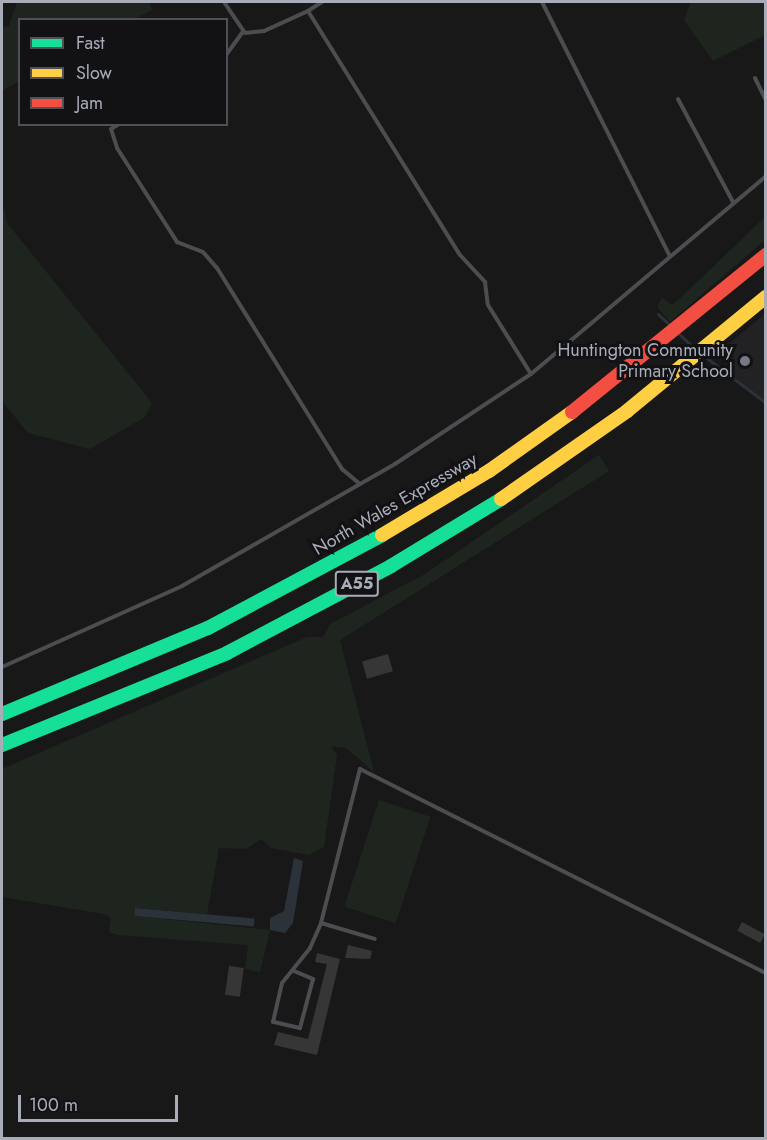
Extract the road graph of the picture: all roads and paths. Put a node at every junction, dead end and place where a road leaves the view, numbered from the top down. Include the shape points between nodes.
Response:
1 (224, 2) edge
2 (322, 2) edge
3 (542, 2) edge
4 (308, 11) junction
5 (244, 31) junction
6 (228, 52) edge
7 (754, 78) dead end
8 (678, 99) dead end
9 (765, 101) edge
10 (116, 126) edge
11 (765, 176) edge
12 (733, 202) junction
13 (669, 255) junction
14 (765, 255) edge
15 (765, 297) edge
16 (531, 374) junction
17 (360, 484) junction
18 (2, 667) edge
19 (2, 714) edge
20 (2, 745) edge
21 (321, 923) junction
22 (375, 939) dead end
23 (294, 971) junction
24 (765, 973) edge

1 - 5 lane
2 - 4 lane
3 - 13 lane
4 - 5 lane via 264,31
4 - 16 lane via 460,255 485,282 488,305
5 - 6 lane
7 - 9 lane
8 - 12 lane
10 - 17 lane via 111,129 117,148 177,242 202,252 216,268 342,469
11 - 12 lane
12 - 13 lane
13 - 16 lane
14 - 19 highway, North Wales Expressway / A55 via 661,345 489,471 371,542 208,628
15 - 20 highway, A55 via 682,368 520,487 391,566 227,653
16 - 17 lane
17 - 18 lane via 182,586
21 - 22 lane
21 - 23 lane
21 - 24 lane via 360,769
23 - 23 lane via 282,983 273,1022 300,1028 313,979

